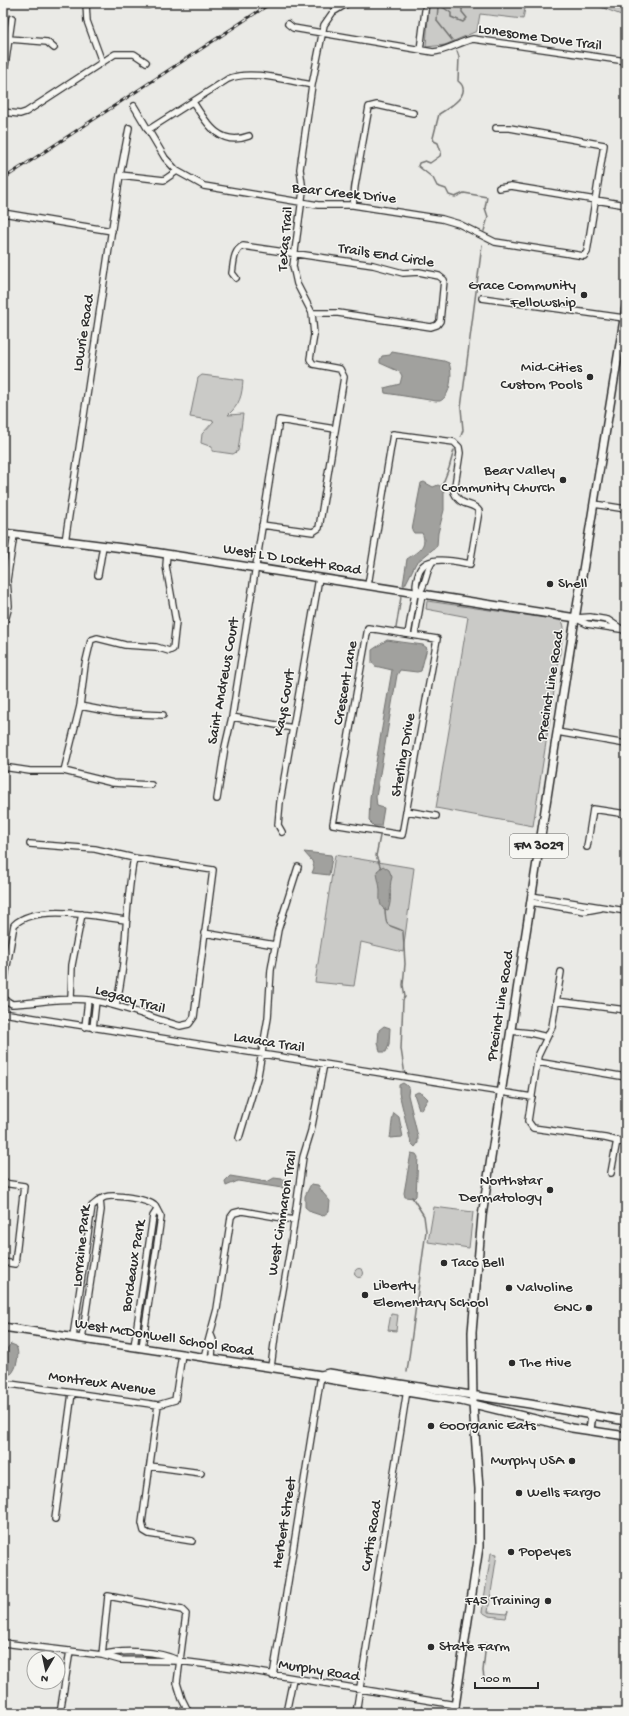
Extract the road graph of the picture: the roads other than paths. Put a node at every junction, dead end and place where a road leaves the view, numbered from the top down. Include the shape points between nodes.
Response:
1 (86, 3) edge
2 (133, 3) edge
3 (154, 3) edge
4 (348, 3) edge
5 (426, 3) edge
6 (12, 18) dead end
7 (288, 24) dead end
8 (323, 34) junction
9 (8, 39) junction
10 (54, 48) dead end
11 (420, 50) junction
12 (102, 62) junction
13 (146, 62) dead end
14 (626, 62) edge
15 (3, 80) edge
16 (312, 85) junction
17 (193, 102) junction
18 (134, 106) dead end
19 (3, 112) edge
20 (413, 113) dead end
21 (129, 128) dead end
22 (496, 128) dead end
23 (148, 130) junction
24 (249, 136) dead end
25 (177, 171) junction
26 (120, 175) junction
27 (499, 188) dead end
28 (595, 200) junction
29 (301, 202) junction
30 (353, 205) junction
31 (626, 205) edge
32 (3, 213) edge
33 (112, 231) junction
34 (294, 254) junction
35 (236, 278) dead end
36 (482, 298) dead end
37 (626, 307) edge
38 (312, 313) junction
39 (624, 318) junction
40 (335, 429) junction
41 (594, 504) junction
42 (626, 510) edge
43 (262, 525) junction
44 (3, 533) edge
45 (14, 535) junction
46 (65, 542) junction
47 (103, 546) junction
48 (167, 554) junction
49 (256, 567) junction
50 (98, 575) dead end
51 (319, 578) junction
52 (368, 585) junction
53 (418, 594) junction
54 (576, 618) junction
55 (3, 628) edge
56 (624, 631) edge
57 (408, 634) junction
58 (415, 635) junction
59 (80, 706) junction
60 (163, 715) dead end
61 (232, 717) junction
62 (293, 728) junction
63 (557, 732) junction
64 (626, 744) edge
65 (3, 767) edge
66 (64, 771) junction
67 (151, 785) dead end
68 (217, 799) dead end
69 (406, 811) junction
70 (626, 814) edge
71 (436, 816) dead end
72 (333, 824) joint
73 (282, 832) dead end
74 (30, 844) dead end
75 (587, 847) dead end
76 (134, 858) junction
77 (298, 867) dead end
78 (531, 899) junction
79 (626, 911) edge
80 (82, 914) junction
81 (127, 920) junction
82 (204, 933) junction
83 (275, 945) junction
84 (561, 972) dead end
85 (71, 999) junction
86 (88, 1000) junction
87 (96, 1001) junction
88 (556, 1001) junction
89 (116, 1005) junction
90 (626, 1010) edge
91 (3, 1013) edge
92 (85, 1027) junction
93 (93, 1028) junction
94 (510, 1031) junction
95 (547, 1037) junction
96 (262, 1054) junction
97 (537, 1062) junction
98 (324, 1064) junction
99 (626, 1077) edge
100 (500, 1092) junction
101 (532, 1097) junction
102 (239, 1138) dead end
103 (617, 1140) junction
104 (626, 1143) edge
105 (611, 1172) dead end
106 (3, 1183) edge
107 (100, 1199) junction
108 (157, 1210) junction
109 (294, 1220) junction
110 (3, 1262) edge
111 (76, 1319) junction
112 (85, 1320) junction
113 (137, 1327) junction
114 (3, 1328) edge
115 (145, 1328) junction
116 (73, 1337) junction
117 (82, 1339) junction
118 (134, 1347) junction
119 (142, 1348) junction
120 (182, 1354) junction
121 (208, 1358) junction
122 (271, 1367) junction
123 (321, 1375) junction
124 (3, 1382) edge
125 (408, 1389) junction
126 (72, 1393) junction
127 (473, 1395) junction
128 (473, 1404) junction
129 (158, 1405) junction
130 (592, 1414) junction
131 (626, 1421) edge
132 (590, 1430) junction
133 (626, 1436) edge
134 (150, 1466) junction
135 (201, 1473) dead end
136 (55, 1519) dead end
137 (192, 1540) dead end
138 (3, 1643) edge
139 (70, 1650) junction
140 (102, 1655) junction
141 (179, 1661) junction
142 (273, 1676) junction
143 (293, 1679) junction
144 (359, 1689) junction
145 (455, 1709) edge
146 (60, 1713) edge
147 (189, 1713) edge
148 (286, 1713) edge
149 (356, 1713) edge

1 - 12 street via 87,21
2 - 3 street
4 - 8 street, Texas Trail via 327,19
5 - 11 street
6 - 9 street
7 - 8 street, Lonesome Dove Trail via 293,28
8 - 11 street, Lonesome Dove Trail
8 - 16 street, Texas Trail
9 - 10 street via 47,42
9 - 15 street
11 - 14 street, Lonesome Dove Trail via 441,52 473,39
12 - 13 street via 115,54 125,53 134,54
12 - 19 street via 26,112
16 - 17 street via 237,75
16 - 29 street, Texas Trail via 300,168 303,191
17 - 23 street
17 - 24 street via 208,125 219,134 236,140
18 - 23 street, Bear Creek Drive
20 - 30 street via 384,106 371,106 368,110
21 - 26 street, Lowrie Road
22 - 28 street via 510,128 604,145
23 - 25 street, Bear Creek Drive via 163,155
25 - 26 street via 164,180
25 - 29 street, Bear Creek Drive via 213,189
26 - 33 street, Lowrie Road
27 - 28 street via 511,186
28 - 30 street, Bear Creek Drive via 587,252 584,256 505,245 484,238 452,221
28 - 31 street
29 - 30 street, Bear Creek Drive via 327,206
29 - 34 street, Texas Trail
32 - 33 street
33 - 46 street, Lowrie Road
34 - 35 street via 243,246 235,253 232,273
34 - 38 street, Texas Trail via 294,276
34 - 38 street, Trails End Circle via 403,272 418,272 439,276 444,280 440,321 431,327 338,312
36 - 39 street
37 - 39 main road, Precinct Line Road / FM 3029
38 - 40 street, Texas Trail via 314,335 310,359 313,364 340,369 344,377
39 - 41 main road, Precinct Line Road / FM 3029
40 - 43 street, Texas Trail via 319,528 313,532
40 - 43 street, Saint Andrews Court via 279,420
41 - 42 street
41 - 54 main road, Precinct Line Road / FM 3029
43 - 49 street, Saint Andrews Court
44 - 45 main road, West L D Lockett Road
45 - 46 main road, West L D Lockett Road
45 - 55 street via 7,580 9,606
46 - 47 main road, West L D Lockett Road
47 - 48 main road, West L D Lockett Road
47 - 50 street
48 - 49 main road, West L D Lockett Road
48 - 59 street via 166,566 176,622 173,649 169,651 156,647 125,645 97,638 91,640
49 - 51 main road, West L D Lockett Road
49 - 61 street, Saint Andrews Court
51 - 52 main road, West L D Lockett Road
51 - 62 street, Kays Court
52 - 53 main road, West L D Lockett Road
52 - 53 street via 393,434 454,442 460,453 454,492 461,502 476,507 479,511 470,564 433,561 426,573 423,589
53 - 54 main road, West L D Lockett Road
53 - 57 street
53 - 58 street
54 - 56 street via 587,624
54 - 63 main road, Precinct Line Road / FM 3029
57 - 58 street, Sterling Drive
57 - 72 street, Crescent Lane via 368,628
58 - 69 street, Sterling Drive via 437,639
59 - 60 street via 123,714
59 - 66 street
61 - 62 street
61 - 68 street, Saint Andrews Court
62 - 73 street, Kays Court via 280,802 278,825
63 - 64 street
63 - 78 main road, Precinct Line Road / FM 3029
65 - 66 street via 30,771
66 - 67 street via 113,783
69 - 71 street
69 - 72 street, Sterling Drive via 402,835
70 - 75 street via 593,809
74 - 76 street via 96,849
76 - 81 street
76 - 82 street, Legacy Trail via 213,870
77 - 83 street
78 - 79 street via 585,911 603,907
78 - 94 main road, Precinct Line Road / FM 3029
80 - 81 street, Legacy Trail
80 - 85 street via 72,965
80 - 85 street, Legacy Trail via 69,912 20,918 14,925 3,989 4,999 12,1004
81 - 89 street via 121,985
82 - 83 street
82 - 89 street, Legacy Trail via 194,1017 189,1024 180,1026 146,1017
83 - 96 street
84 - 88 street
85 - 86 street, Legacy Trail
86 - 87 street, Legacy Trail
86 - 92 street
87 - 89 street, Legacy Trail
87 - 93 street
88 - 90 street
88 - 95 street via 552,1027
91 - 92 street, Lavaca Trail
92 - 93 street, Lavaca Trail
93 - 96 street, Lavaca Trail
94 - 95 street
94 - 100 main road, Precinct Line Road / FM 3029
95 - 97 street
96 - 98 street, Lavaca Trail
96 - 102 street via 254,1091
97 - 99 street
97 - 101 street
98 - 100 street, Lavaca Trail
98 - 109 street, West Cimmaron Trail via 303,1157
100 - 101 street, Lavaca Trail
100 - 127 main road, Precinct Line Road / FM 3029 via 477,1262 472,1332
101 - 103 street via 528,1121 534,1128
103 - 104 street
103 - 105 street
106 - 110 street via 24,1186 14,1264
107 - 108 street via 110,1196 148,1201
107 - 111 street, Lorraine Park via 92,1206
107 - 112 street, Lorraine Park via 101,1210
108 - 113 street, Bordeaux Park via 153,1216
108 - 115 street, Bordeaux Park via 161,1217
109 - 121 street via 242,1211 230,1217 211,1335 213,1340
109 - 122 street, West Cimmaron Trail
111 - 112 street
111 - 116 street, Lorraine Park
112 - 117 street, Lorraine Park
113 - 115 street
113 - 118 street, Bordeaux Park
114 - 116 main road, West McDonwell School Road
115 - 119 street, Bordeaux Park
116 - 117 main road, West McDonwell School Road
117 - 118 main road, West McDonwell School Road
118 - 119 main road, West McDonwell School Road
119 - 120 main road, West McDonwell School Road
120 - 121 main road, West McDonwell School Road
120 - 129 street, Montreux Avenue via 175,1400
121 - 122 main road, West McDonwell School Road
122 - 123 main road, West McDonwell School Road
123 - 125 main road, West McDonwell School Road via 329,1373
123 - 142 street, Herbert Street
124 - 126 street, Montreux Avenue
125 - 127 main road, West McDonwell School Road
125 - 128 main road, West McDonwell School Road
125 - 144 street, Curtis Road
126 - 129 street, Montreux Avenue
126 - 136 street
127 - 128 main road, Precinct Line Road / FM 3029
127 - 130 main road, West McDonwell School Road
128 - 132 main road, West McDonwell School Road
128 - 145 main road, Precinct Line Road / FM 3029 via 479,1489 479,1547
129 - 134 street
130 - 131 main road, West McDonwell School Road
130 - 132 main road
132 - 133 main road, West McDonwell School Road
134 - 135 street
134 - 137 street via 142,1523 144,1531 149,1534
138 - 139 street, Murphy Road
139 - 140 street, Murphy Road
139 - 146 street
140 - 141 street, Murphy Road via 146,1653 171,1657
140 - 141 street via 108,1596 182,1610 186,1614
141 - 142 street, Murphy Road
141 - 147 street via 177,1683
142 - 143 street, Murphy Road
143 - 144 street, Murphy Road
143 - 148 street
144 - 145 street, Murphy Road
144 - 149 street, Curtis Road

